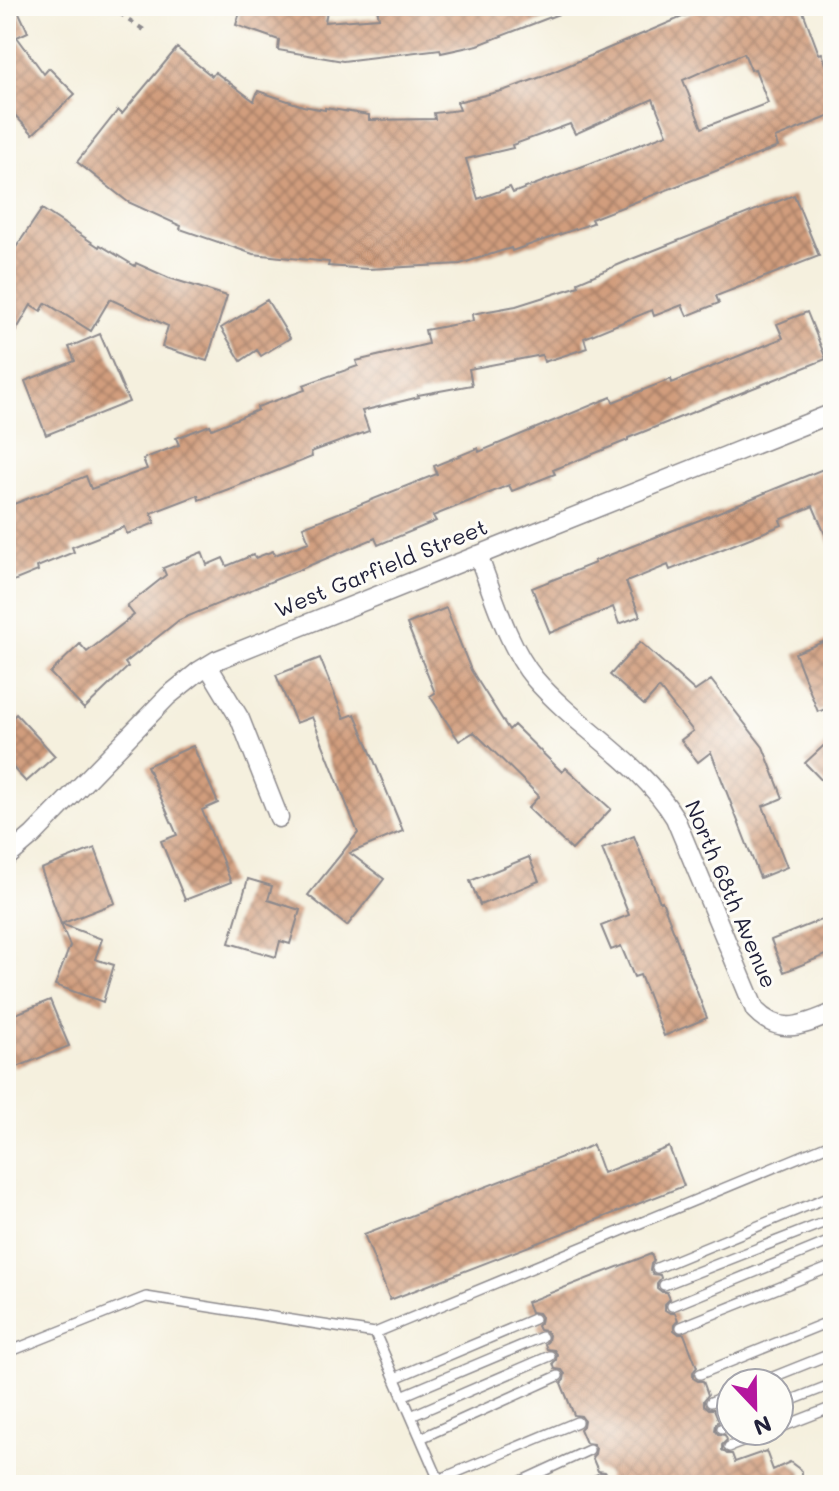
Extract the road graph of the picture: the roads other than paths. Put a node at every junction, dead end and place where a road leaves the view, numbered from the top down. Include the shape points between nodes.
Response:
1 (833, 413) edge
2 (478, 555) junction
3 (208, 666) junction
4 (279, 818) dead end
5 (6, 858) edge
6 (833, 1013) edge
7 (833, 1143) edge
8 (833, 1195) edge
9 (833, 1219) edge
10 (833, 1240) edge
11 (833, 1266) edge
12 (657, 1268) dead end
13 (664, 1285) dead end
14 (672, 1306) dead end
15 (534, 1319) dead end
16 (833, 1320) edge
17 (681, 1327) dead end
18 (375, 1333) junction
19 (542, 1337) dead end
20 (6, 1353) edge
21 (833, 1353) edge
22 (550, 1356) dead end
23 (795, 1368) edge
24 (700, 1374) dead end
25 (558, 1376) dead end
26 (395, 1378) junction
27 (833, 1384) edge
28 (402, 1396) junction
29 (795, 1399) edge
30 (715, 1400) edge
31 (711, 1402) dead end
32 (833, 1407) edge
33 (411, 1416) junction
34 (577, 1422) dead end
35 (795, 1422) edge
36 (421, 1438) junction
37 (589, 1450) dead end
38 (601, 1478) dead end
39 (440, 1482) edge
40 (513, 1485) edge
41 (584, 1485) edge

1 - 2 street, West Garfield Street
2 - 3 street, West Garfield Street
2 - 6 street, North 68th Avenue via 526,668 667,805 750,1000 763,1018 795,1027
3 - 4 street via 240,719
3 - 5 street, West Garfield Street via 168,696
7 - 18 lane
8 - 12 lane
9 - 13 lane
10 - 14 lane
11 - 17 lane
15 - 26 lane
16 - 24 lane
18 - 20 lane via 146,1297
18 - 26 lane
19 - 28 lane
21 - 23 lane
22 - 33 lane
25 - 36 lane
26 - 28 lane
27 - 29 lane
28 - 33 lane
30 - 31 lane
32 - 35 lane
33 - 36 lane
34 - 39 lane
36 - 39 lane
37 - 40 lane
38 - 41 lane

